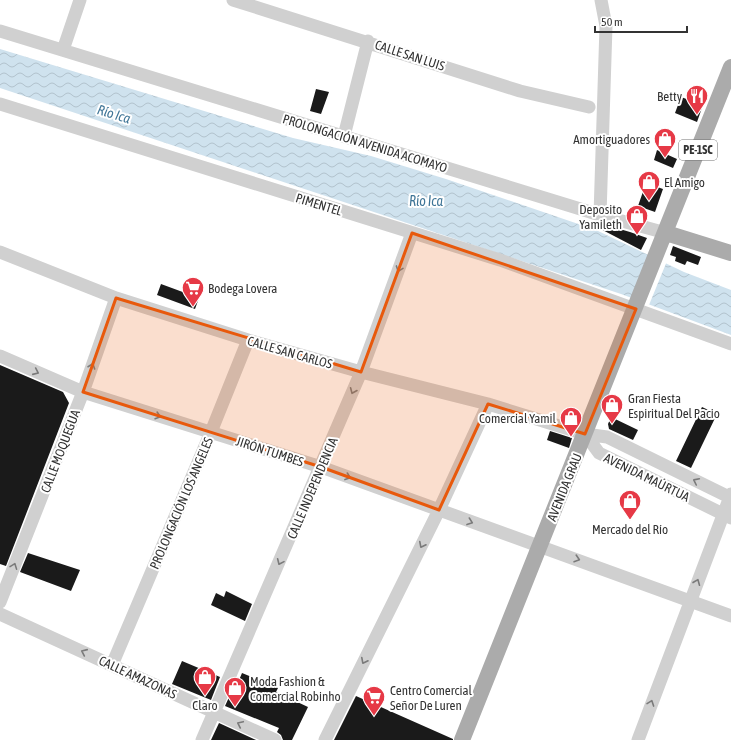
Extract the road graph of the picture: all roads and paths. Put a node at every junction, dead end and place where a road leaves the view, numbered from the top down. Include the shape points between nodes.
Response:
1 (80, 0) edge
2 (233, 0) edge
3 (601, 0) edge
4 (249, 2) edge
5 (0, 31) edge
6 (368, 41) junction
7 (63, 50) junction
8 (731, 67) edge
9 (0, 104) edge
10 (588, 108) dead end
11 (344, 136) junction
12 (600, 215) junction
13 (412, 233) junction
14 (666, 233) junction
15 (0, 252) edge
16 (731, 253) edge
17 (116, 298) junction
18 (637, 306) junction
19 (248, 340) junction
20 (731, 344) edge
21 (0, 356) edge
22 (361, 372) junction
23 (83, 392) junction
24 (488, 404) junction
25 (211, 432) junction
26 (585, 434) junction
27 (321, 468) junction
28 (730, 496) edge
29 (439, 510) junction
30 (727, 517) edge
31 (540, 547) junction
32 (690, 600) junction
33 (0, 602) edge
34 (0, 614) edge
35 (731, 616) edge
36 (112, 665) junction
37 (214, 712) junction
38 (202, 740) edge
39 (275, 740) edge
40 (324, 740) edge
41 (462, 740) edge
42 (638, 740) edge

1 - 7 street
2 - 4 street, CALLE SAN LUIS
3 - 12 street via 606,26
4 - 6 street, CALLE SAN LUIS
5 - 7 street, PROLONGACIÓN AVENIDA ACOMAYO
6 - 10 street, CALLE SAN LUIS via 520,91
6 - 11 street
7 - 11 street, PROLONGACIÓN AVENIDA ACOMAYO
8 - 14 main road, PE-1SC
9 - 13 street, PIMENTEL
11 - 12 street, PROLONGACIÓN AVENIDA ACOMAYO
12 - 14 street, PROLONGACIÓN AVENIDA ACOMAYO
13 - 18 street, PIMENTEL
13 -> 22 street, CALLE INDEPENDENCIA
14 - 16 main road, PROLONGACIÓN AVENIDA ACOMAYO
14 - 18 main road, AVENIDA GRAU
15 - 17 street, CALLE SAN CARLOS
17 - 19 street, CALLE SAN CARLOS
23 -> 17 street, CALLE MOQUEGUA
18 - 20 street, PIMENTEL
18 - 26 main road, AVENIDA GRAU
19 - 22 street, CALLE SAN CARLOS
19 - 25 street, PROLONGACIÓN LOS ANGELES
21 -> 23 street, JIRÓN TUMBES
22 - 24 street, CALLE SAN CARLOS
22 -> 27 street, CALLE INDEPENDENCIA
23 -> 25 street, JIRÓN TUMBES
33 -> 23 street, CALLE MOQUEGUA
24 - 26 street, CALLE SAN CARLOS
24 - 29 street
25 - 27 street, JIRÓN TUMBES
25 - 36 street, PROLONGACIÓN LOS ANGELES
28 -> 26 street, AVENIDA MAÚRTUA via 607,437
26 - 30 street, AVENIDA MAÚRTUA via 599,453
26 - 31 main road, AVENIDA GRAU
27 -> 29 street, JIRÓN TUMBES
27 -> 37 street, CALLE INDEPENDENCIA
28 - 30 street
29 -> 31 street, JIRÓN TUMBES
29 -> 40 street
32 -> 30 street
31 -> 32 street, JIRÓN TUMBES
31 - 41 main road, AVENIDA GRAU
32 - 35 street, JIRÓN TUMBES
42 -> 32 street
36 -> 34 street, CALLE AMAZONAS
36 - 37 street, CALLE AMAZONAS
37 - 38 street, CALLE INDEPENDENCIA
39 -> 37 street, CALLE AMAZONAS

